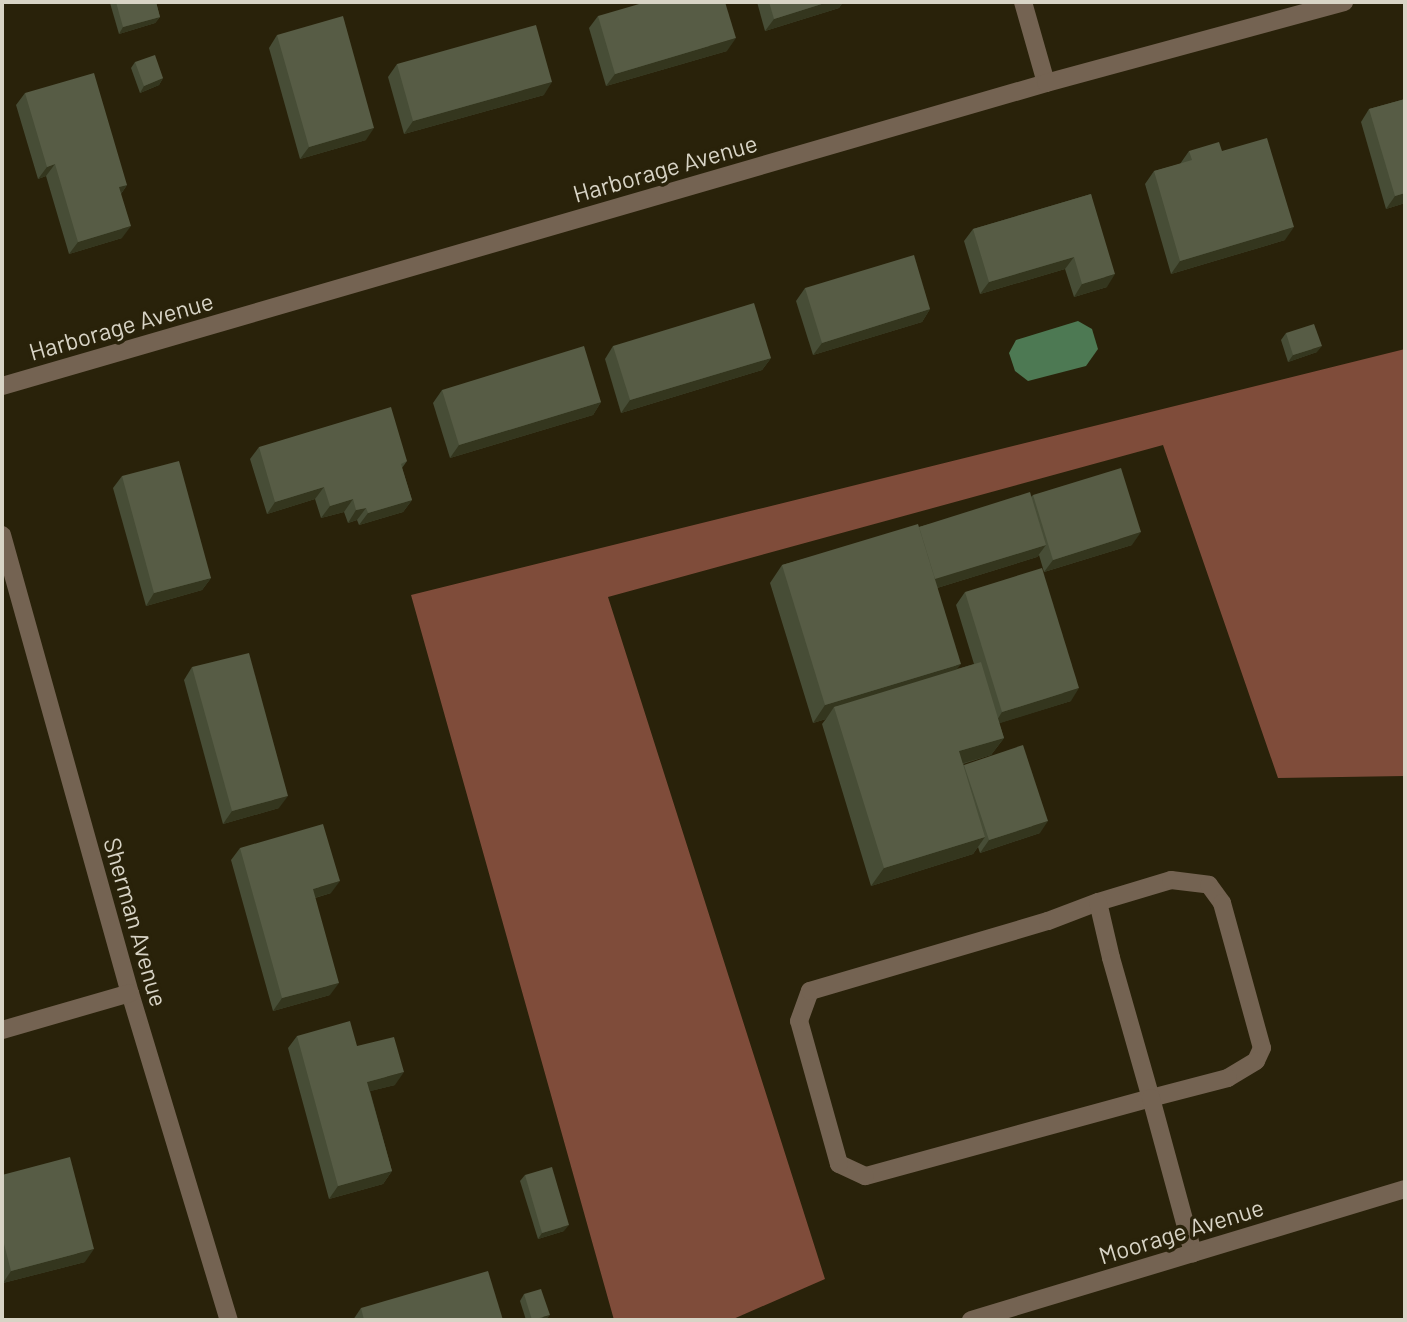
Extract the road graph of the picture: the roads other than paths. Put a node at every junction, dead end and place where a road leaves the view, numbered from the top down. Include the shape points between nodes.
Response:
1 (1023, 2) edge
2 (1344, 2) edge
3 (1046, 83) junction
4 (2, 386) edge
5 (2, 535) edge
6 (1098, 902) junction
7 (130, 993) junction
8 (2, 1030) edge
9 (1151, 1098) junction
10 (1405, 1189) edge
11 (1193, 1253) junction
12 (229, 1320) edge
13 (971, 1320) edge

1 - 3 street
2 - 3 street, Harborage Avenue
3 - 4 street, Harborage Avenue
5 - 7 street, Sherman Avenue
6 - 9 street
6 - 9 street via 1171,880 1209,885 1222,903 1262,1048 1256,1061 1228,1078
6 - 9 street via 810,991 799,1021 839,1164 865,1176
7 - 8 street
7 - 12 street, Sherman Avenue
9 - 11 street
10 - 11 street, Moorage Avenue
11 - 13 street, Moorage Avenue

